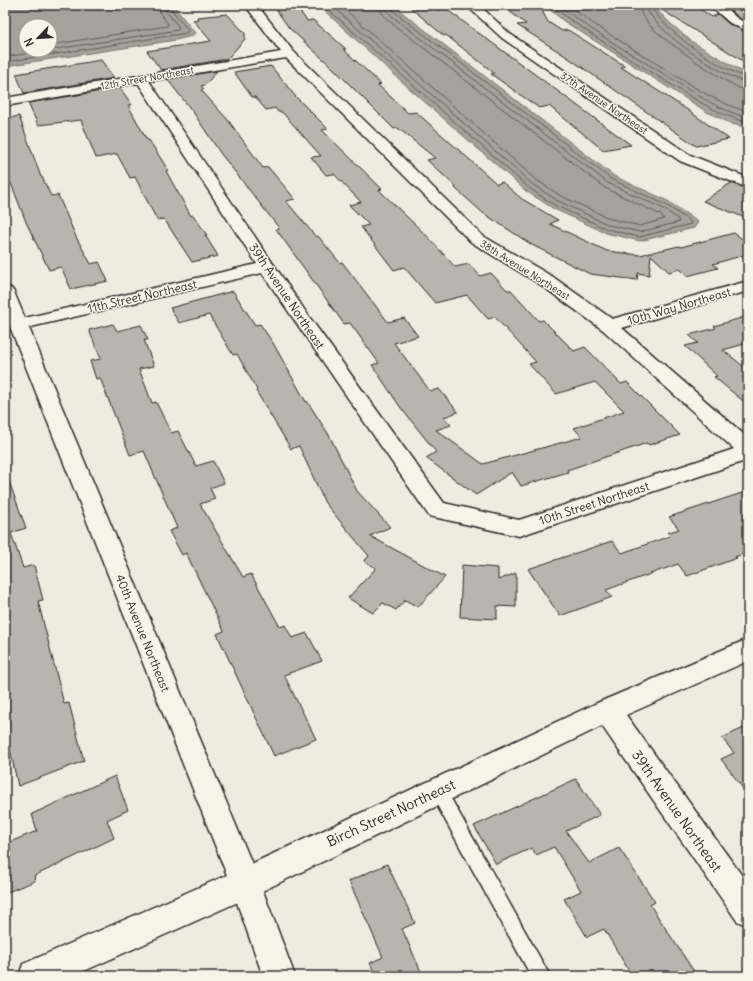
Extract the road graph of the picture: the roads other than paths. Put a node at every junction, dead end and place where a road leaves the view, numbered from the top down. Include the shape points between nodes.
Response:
1 (251, 5) edge
2 (472, 5) edge
3 (715, 5) edge
4 (748, 29) edge
5 (289, 54) junction
6 (141, 79) junction
7 (5, 102) edge
8 (748, 183) edge
9 (267, 267) junction
10 (748, 286) edge
11 (5, 292) edge
12 (18, 325) junction
13 (609, 326) junction
14 (748, 451) edge
15 (437, 510) joint
16 (748, 650) edge
17 (607, 711) junction
18 (438, 791) junction
19 (245, 883) junction
20 (748, 910) edge
21 (35, 976) edge
22 (279, 976) edge
23 (541, 976) edge

1 - 5 street, 38th Avenue Northeast
2 - 8 street, 37th Avenue Northeast via 506,36 685,158
3 - 4 street
5 - 6 street, 12th Street Northeast
5 - 13 street, 38th Avenue Northeast via 478,239 547,281
6 - 7 street, 12th Street Northeast
6 - 9 street, 39th Avenue Northeast
9 - 12 street, 11th Street Northeast
9 - 15 street, 39th Avenue Northeast via 302,321
10 - 13 street, 10th Way Northeast
11 - 12 street, 40th Avenue Northeast
12 - 19 street, 40th Avenue Northeast
13 - 14 street, 38th Avenue Northeast
14 - 15 street, 10th Street Northeast via 519,528
16 - 17 street, Birch Street Northeast
17 - 18 street, Birch Street Northeast
17 - 20 street, 39th Avenue Northeast
18 - 19 street, Birch Street Northeast
18 - 23 lane
19 - 21 street, Birch Street Northeast
19 - 22 street, 40th Avenue Northeast

